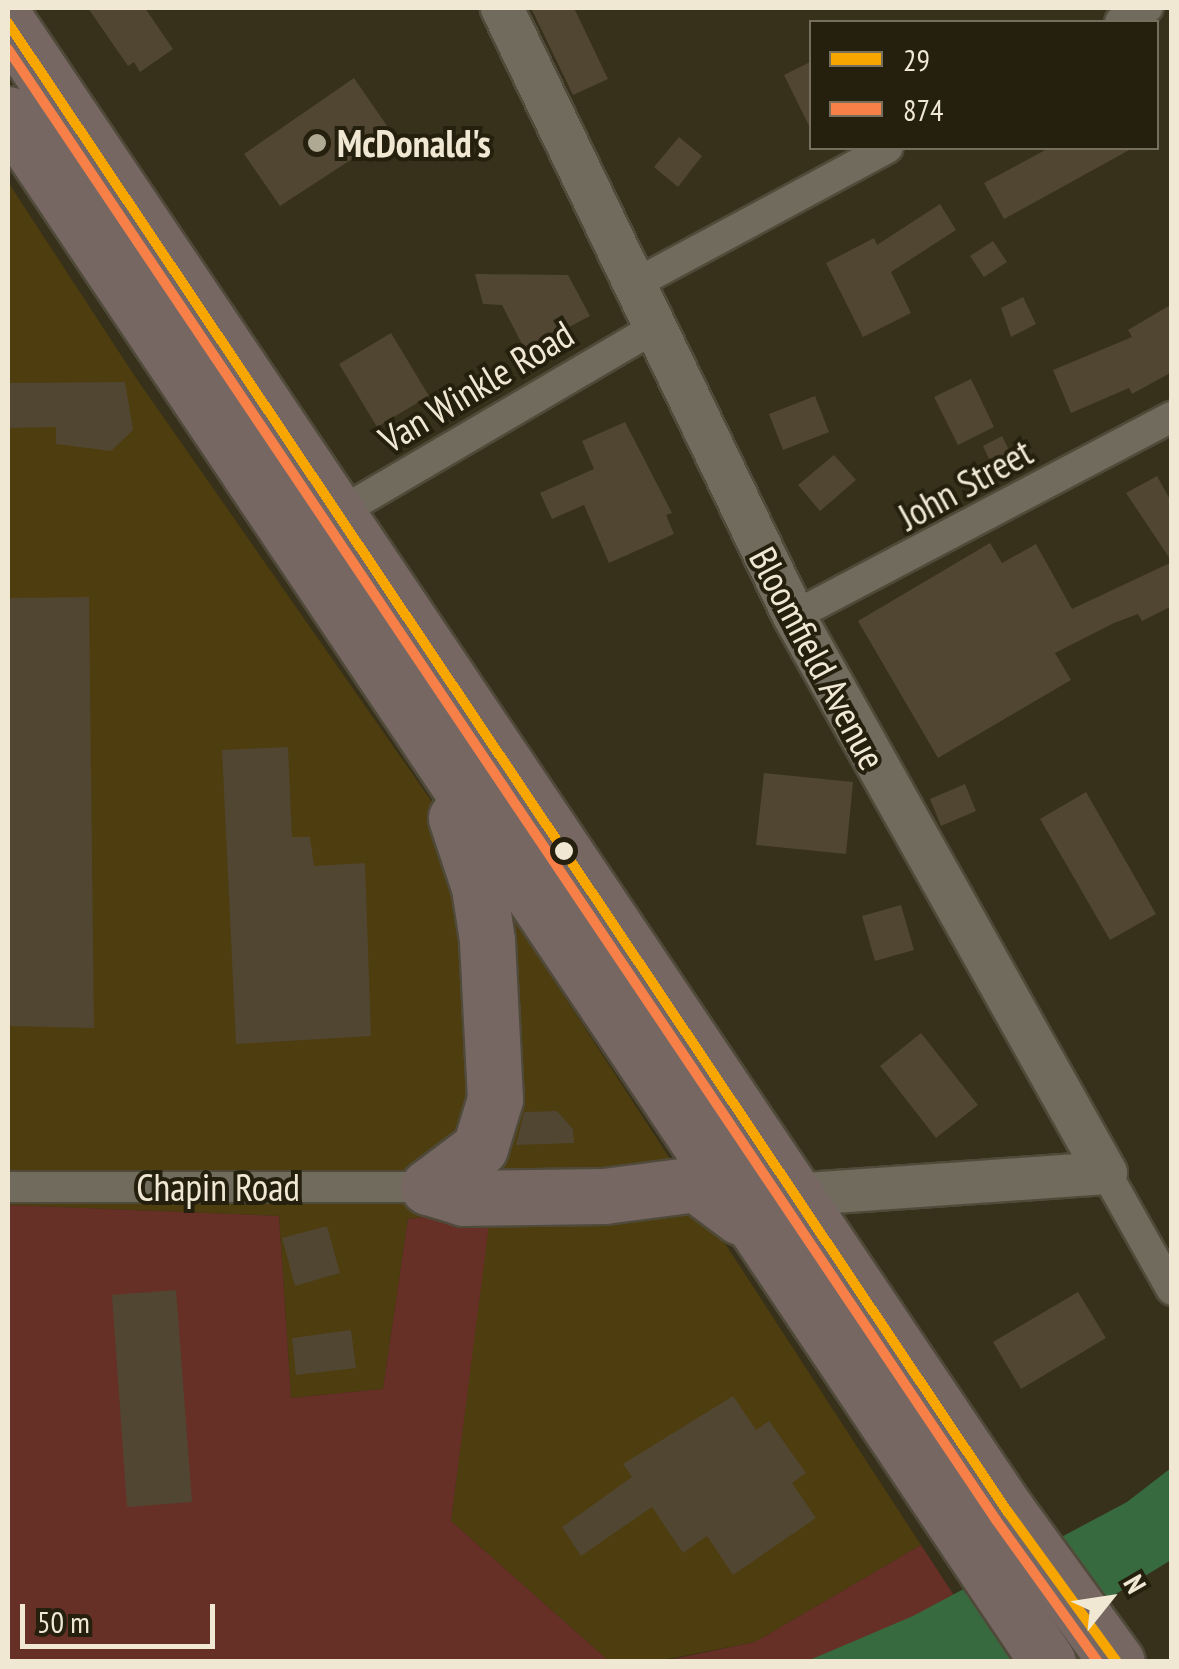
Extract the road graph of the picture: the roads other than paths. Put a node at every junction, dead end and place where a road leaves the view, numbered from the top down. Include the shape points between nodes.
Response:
1 (502, 8) edge
2 (1148, 8) edge
3 (1124, 20) edge
4 (8, 23) edge
5 (8, 114) edge
6 (883, 150) edge
7 (633, 284) junction
8 (654, 328) junction
9 (1167, 429) edge
10 (339, 513) junction
11 (794, 616) junction
12 (394, 689) junction
13 (1106, 1173) junction
14 (428, 1186) junction
15 (8, 1187) edge
16 (795, 1196) junction
17 (760, 1237) junction
18 (1160, 1242) edge
19 (1172, 1290) edge
20 (986, 1524) junction
21 (1103, 1642) edge
22 (1045, 1657) edge

1 - 7 street, Bloomfield Avenue
2 - 3 street
4 - 10 highway
5 - 12 highway
6 - 7 street
7 - 8 street, Bloomfield Avenue
8 - 10 street, Van Winkle Road
8 - 11 street, Bloomfield Avenue
9 - 11 street, John Street
10 - 16 highway
11 - 13 street, Bloomfield Avenue
12 - 14 highway via 466,838 488,940 491,1129 463,1167
12 - 17 highway
13 - 16 street
13 - 18 street, Bloomfield Avenue
14 - 15 street, Chapin Road
14 - 17 highway via 463,1198 604,1196 696,1184
16 - 20 highway
17 - 20 highway
18 - 19 street, Bloomfield Avenue
20 - 21 highway
20 - 22 highway

